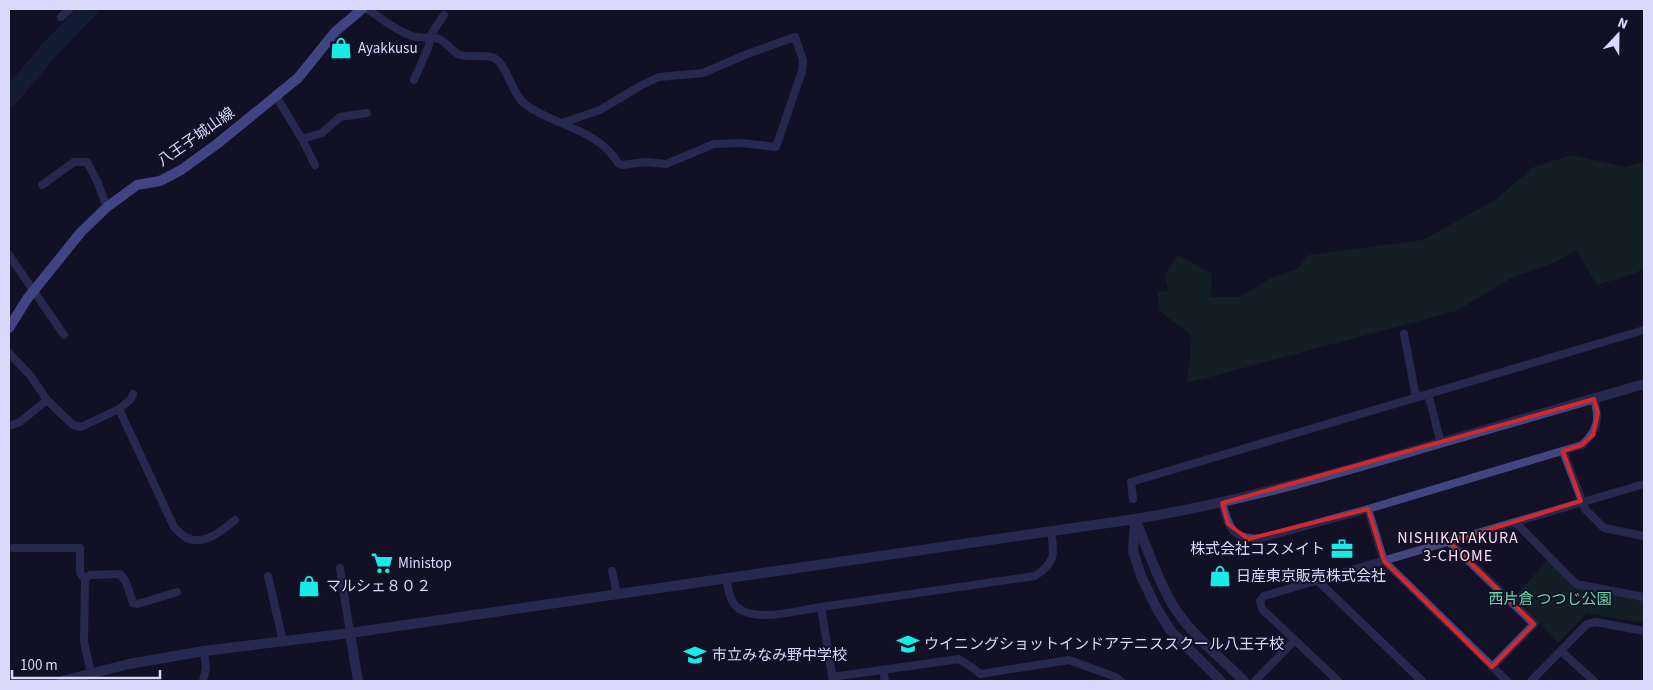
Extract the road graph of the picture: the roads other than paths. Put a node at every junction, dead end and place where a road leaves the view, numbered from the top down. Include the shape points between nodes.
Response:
1 (70, 9) edge
2 (362, 9) edge
3 (367, 9) edge
4 (444, 15) dead end
5 (61, 17) dead end
6 (431, 38) junction
7 (414, 80) dead end
8 (276, 96) junction
9 (367, 114) dead end
10 (562, 123) junction
11 (302, 139) junction
12 (315, 165) dead end
13 (42, 185) dead end
14 (107, 207) junction
15 (9, 255) edge
16 (34, 291) junction
17 (9, 328) edge
18 (1644, 330) edge
19 (1404, 334) dead end
20 (64, 335) dead end
21 (9, 353) edge
22 (1644, 384) edge
23 (133, 394) dead end
24 (1428, 394) junction
25 (1416, 397) junction
26 (1594, 399) junction
27 (47, 400) junction
28 (119, 409) junction
29 (9, 426) edge
30 (1442, 443) junction
31 (1563, 451) junction
32 (1644, 484) edge
33 (1133, 499) dead end
34 (1581, 501) junction
35 (1222, 503) junction
36 (1368, 509) junction
37 (235, 520) dead end
38 (1135, 520) junction
39 (1516, 523) junction
40 (1051, 532) junction
41 (1644, 536) edge
42 (1448, 542) junction
43 (13, 548) dead end
44 (1384, 561) junction
45 (340, 568) dead end
46 (612, 571) dead end
47 (268, 576) dead end
48 (726, 578) junction
49 (85, 579) junction
50 (1317, 580) junction
51 (176, 592) dead end
52 (617, 594) junction
53 (1644, 597) edge
54 (821, 607) junction
55 (1644, 631) edge
56 (350, 633) junction
57 (1295, 640) junction
58 (283, 642) junction
59 (204, 650) junction
60 (1561, 651) junction
61 (1492, 667) junction
62 (883, 670) junction
63 (91, 673) junction
64 (980, 678) edge
65 (832, 679) edge
66 (62, 681) edge
67 (203, 681) edge
68 (358, 681) edge
69 (885, 681) edge
70 (1121, 681) edge
71 (1221, 681) edge
72 (1244, 681) edge
73 (1255, 681) edge
74 (1338, 681) edge
75 (1422, 681) edge
76 (1507, 681) edge
77 (1531, 681) edge
78 (1594, 681) edge

1 - 5 street
2 - 8 main road, 八王子城山線 via 336,31 298,78
3 - 6 street via 413,37
4 - 6 street
6 - 7 street
6 - 10 street via 440,39 456,54 496,59 524,103
8 - 11 street
8 - 14 main road, 八王子城山線 via 181,170 160,180 137,185
9 - 11 street via 340,117 322,133
10 - 10 street via 578,129 603,146 622,164 666,164 714,144 776,147 803,60 795,37 703,73 659,77 600,110
11 - 12 street
13 - 14 street via 74,162 86,162
14 - 16 main road, 八王子城山線 via 81,232
15 - 16 street
16 - 17 main road, 八王子城山線
16 - 20 street
18 - 24 street
19 - 25 street
21 - 27 street
22 - 26 street
23 - 28 street via 131,400
24 - 25 street
24 - 30 street
25 - 33 street via 1131,482
26 - 30 street
26 - 31 street via 1598,412 1593,435 1582,445
27 - 28 street via 73,425 81,427
27 - 29 street via 20,422
28 - 37 street via 174,527 184,537 206,538
30 - 35 street
31 - 34 street
31 - 36 street
32 - 34 street
34 - 39 street
34 - 41 street via 1604,528
35 - 36 street via 1228,524 1235,533 1248,539
35 - 38 street
36 - 44 street
38 - 40 street
38 - 71 street via 1133,551 1157,609 1171,631
38 - 72 street via 1171,602 1197,636
39 - 42 street
39 - 53 street via 1576,584
40 - 48 street
40 - 54 street via 1052,559 1046,569 1034,576
42 - 44 street
42 - 61 street via 1534,624
43 - 49 street via 80,548 80,573
44 - 50 street
44 - 61 street
45 - 56 street
46 - 52 street
47 - 58 street
48 - 52 street
48 - 54 street via 734,604 750,614 764,616
49 - 51 street via 90,575 120,574 133,603 138,604
49 - 63 street via 84,642
50 - 57 street via 1264,596 1260,602 1262,609
50 - 75 street
52 - 56 street
54 - 65 street
55 - 60 street via 1596,622 1587,624
56 - 58 street
56 - 68 street
57 - 73 street
57 - 74 street
58 - 59 street
59 - 63 street
59 - 67 street via 206,668
60 - 77 street
60 - 78 street
61 - 76 street
62 - 64 street via 959,660 966,662
62 - 65 street
62 - 69 street
63 - 66 street
64 - 70 street via 1069,660

